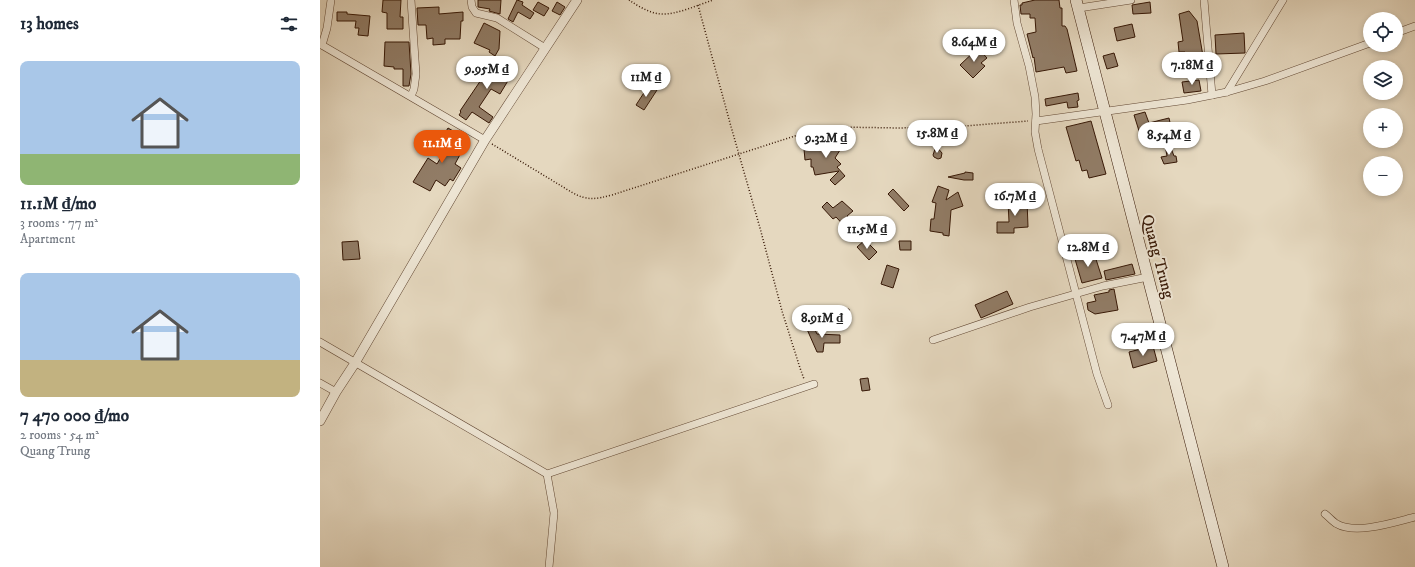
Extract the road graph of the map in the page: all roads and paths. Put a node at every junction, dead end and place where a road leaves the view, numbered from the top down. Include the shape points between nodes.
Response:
1 (331, 0) edge
2 (411, 0) edge
3 (472, 0) edge
4 (576, 0) edge
5 (629, 0) edge
6 (713, 0) edge
7 (1014, 0) edge
8 (1131, 0) edge
9 (1204, 0) edge
10 (1283, 0) edge
11 (1078, 4) edge
12 (698, 5) junction
13 (1415, 26) edge
14 (1403, 30) edge
15 (321, 44) edge
16 (1363, 46) edge
17 (545, 48) junction
18 (1227, 92) junction
19 (1212, 95) junction
20 (411, 96) junction
21 (1105, 112) junction
22 (1036, 121) junction
23 (485, 140) junction
24 (739, 155) junction
25 (1148, 277) junction
26 (1076, 294) junction
27 (933, 340) dead end
28 (320, 342) edge
29 (355, 363) junction
30 (320, 383) edge
31 (811, 385) joint
32 (336, 392) junction
33 (1108, 405) dead end
34 (320, 421) edge
35 (547, 474) junction
36 (1325, 514) dead end
37 (1415, 517) edge
38 (549, 567) edge
39 (1223, 567) edge

1 - 15 street via 327,28
2 - 20 street via 416,68
3 - 17 street via 472,8 476,13 497,18
4 - 17 street
5 - 12 path via 660,14 670,14
6 - 12 path
7 - 22 street via 1018,28 1033,86
8 - 11 street
9 - 19 street
10 - 18 street
11 - 21 main road, Quang Trung
12 - 24 path
13 - 14 street
15 - 20 street
16 - 18 street
17 - 23 street
18 - 19 street
19 - 21 street
20 - 23 street
21 - 22 street
21 - 25 main road, Quang Trung
22 - 24 path via 964,126 825,128
22 - 26 street via 1038,149
23 - 24 path via 573,193 588,199 612,195
23 - 29 street
24 - 31 path via 782,311 800,368
25 - 26 street
25 - 39 main road, Quang Trung
26 - 27 street via 1015,311
26 - 33 street
28 - 29 street
29 - 32 street
29 - 35 street
30 - 32 street
31 - 35 street
32 - 34 street
35 - 38 street via 554,513
36 - 37 street via 1342,526 1366,528

